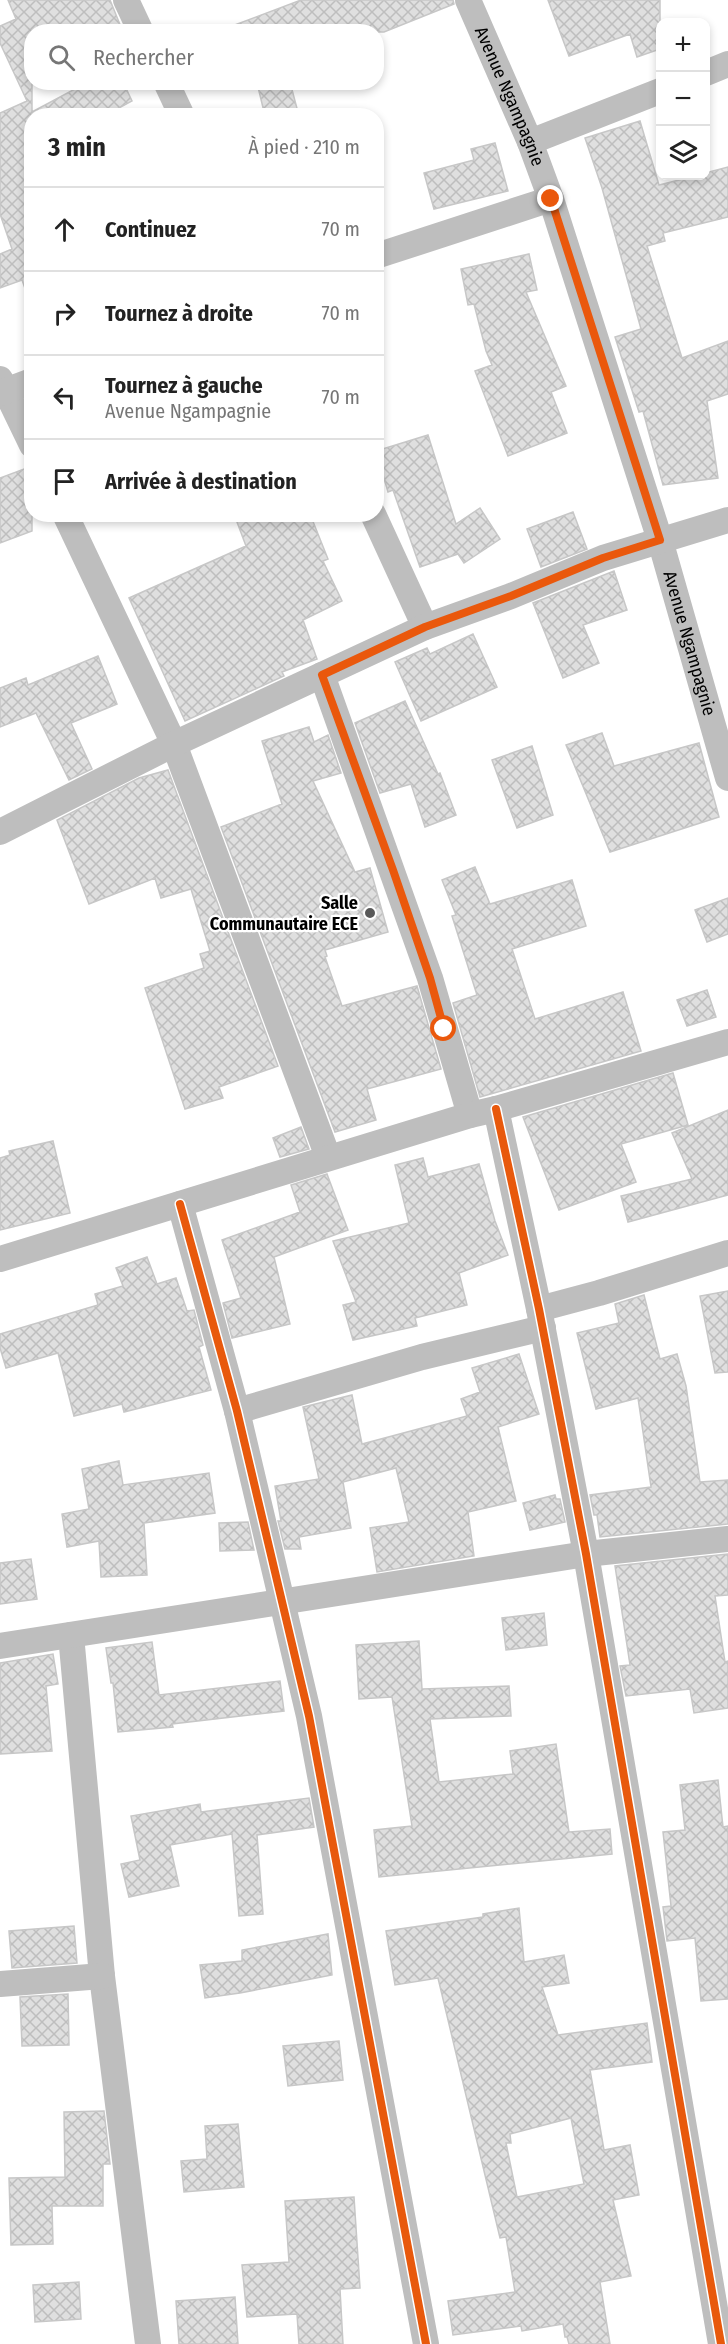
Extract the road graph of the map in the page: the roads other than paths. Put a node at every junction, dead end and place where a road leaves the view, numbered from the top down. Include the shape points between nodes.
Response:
1 (126, 0) edge
2 (468, 0) edge
3 (137, 24) edge
4 (728, 64) edge
5 (708, 72) edge
6 (170, 90) edge
7 (656, 93) edge
8 (178, 108) edge
9 (531, 142) junction
10 (551, 199) junction
11 (384, 253) edge
12 (24, 383) edge
13 (2, 388) edge
14 (24, 430) edge
15 (728, 520) edge
16 (69, 522) edge
17 (377, 522) edge
18 (660, 540) junction
19 (425, 627) junction
20 (322, 675) junction
21 (174, 744) junction
22 (728, 778) edge
23 (0, 832) edge
24 (728, 1041) edge
25 (496, 1109) junction
26 (470, 1114) junction
27 (328, 1157) junction
28 (180, 1203) junction
29 (728, 1253) edge
30 (0, 1259) edge
31 (541, 1319) junction
32 (237, 1411) junction
33 (728, 1539) edge
34 (586, 1554) junction
35 (282, 1601) junction
36 (71, 1635) junction
37 (0, 1646) edge
38 (102, 1976) junction
39 (0, 1984) edge
40 (148, 2344) edge
41 (426, 2344) edge
42 (721, 2344) edge

1 - 3 street
2 - 9 street, Avenue Ngampagnie
4 - 5 street
6 - 8 street
7 - 9 street
9 - 10 street, Avenue Ngampagnie
10 - 11 street
10 - 18 street, Avenue Ngampagnie
12 - 13 street
13 - 14 street
15 - 18 street
16 - 21 street
17 - 19 street
18 - 19 street
18 - 22 street, Avenue Ngampagnie
19 - 20 street
20 - 21 street
20 - 26 street via 430,978
21 - 23 street
21 - 27 street
24 - 25 street
25 - 26 street
25 - 31 street
26 - 27 street
27 - 28 street
28 - 30 street
28 - 32 street
29 - 31 street via 599,1293
31 - 32 street
31 - 34 street
32 - 35 street
33 - 34 street
34 - 35 street
34 - 42 street
35 - 36 street
35 - 41 street via 309,1716
36 - 37 street
36 - 38 street
38 - 39 street
38 - 40 street

